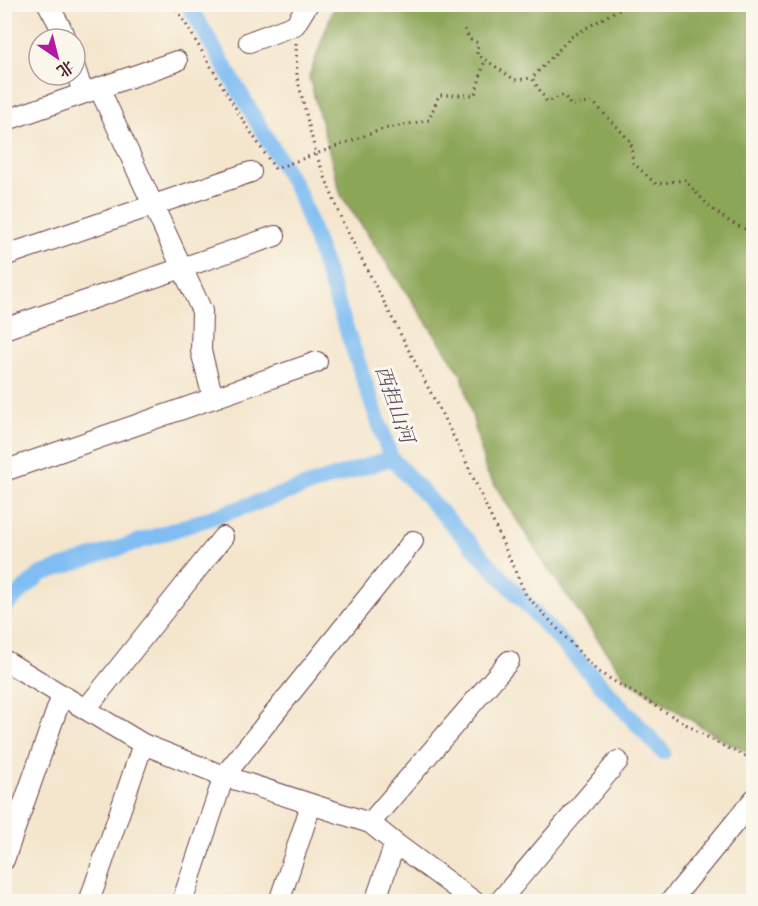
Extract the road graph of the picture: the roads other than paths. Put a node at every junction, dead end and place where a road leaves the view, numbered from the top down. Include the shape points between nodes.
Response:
1 (48, 4) edge
2 (308, 4) edge
3 (61, 27) edge
4 (249, 42) dead end
5 (177, 61) dead end
6 (87, 85) edge
7 (91, 91) junction
8 (4, 121) edge
9 (251, 172) dead end
10 (153, 204) junction
11 (275, 236) dead end
12 (4, 256) edge
13 (182, 268) junction
14 (4, 329) edge
15 (317, 362) dead end
16 (213, 398) junction
17 (4, 471) edge
18 (223, 537) dead end
19 (413, 541) dead end
20 (4, 660) edge
21 (509, 661) dead end
22 (62, 695) junction
23 (86, 709) junction
24 (143, 744) junction
25 (618, 761) dead end
26 (224, 776) junction
27 (753, 799) edge
28 (311, 805) junction
29 (370, 823) junction
30 (395, 843) junction
31 (4, 860) edge
32 (472, 901) edge
33 (89, 902) edge
34 (182, 902) edge
35 (279, 902) edge
36 (375, 902) edge
37 (499, 902) edge
38 (670, 902) edge

1 - 3 lane
2 - 4 lane via 295,26
5 - 7 lane
6 - 7 lane
7 - 8 lane
7 - 10 lane
9 - 10 lane
10 - 12 lane
10 - 13 lane
11 - 13 lane
13 - 14 lane
13 - 16 lane via 202,310 201,351
15 - 16 lane
16 - 17 lane
18 - 23 lane
19 - 26 lane
20 - 22 lane
21 - 29 lane
22 - 23 lane
22 - 31 lane
23 - 24 lane
24 - 26 lane
24 - 33 lane
25 - 37 lane
26 - 28 lane
26 - 34 lane
27 - 38 lane
28 - 29 lane
28 - 35 lane
29 - 30 lane
30 - 32 lane
30 - 36 lane

